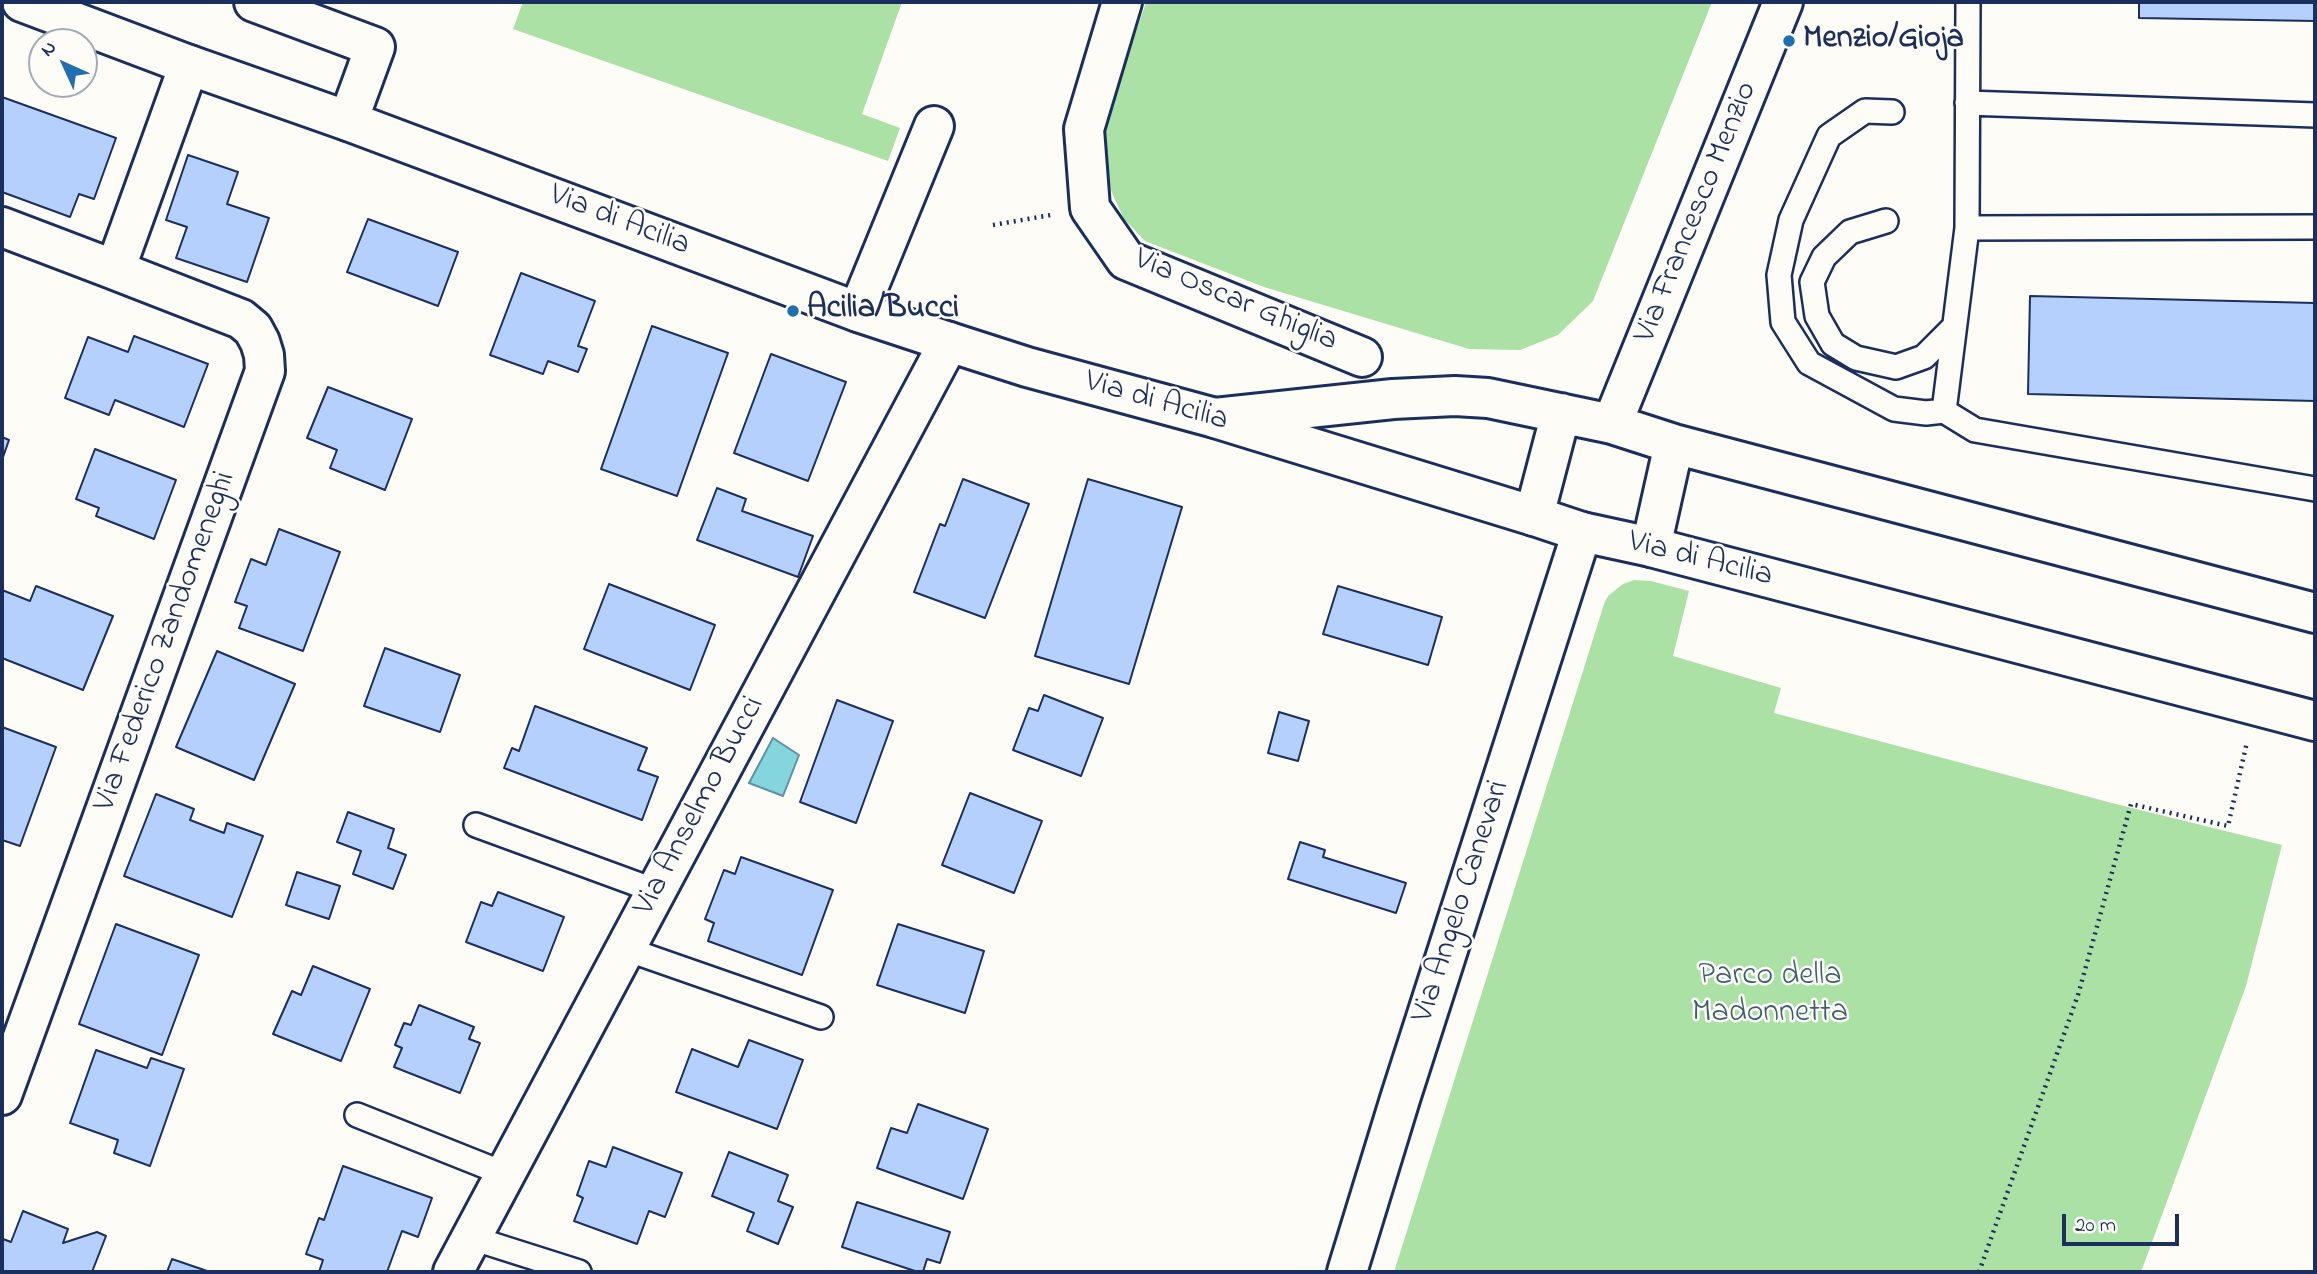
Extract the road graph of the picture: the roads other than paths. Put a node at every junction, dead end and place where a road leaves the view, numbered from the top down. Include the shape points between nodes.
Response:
1 (22, 2) edge
2 (254, 2) edge
3 (1122, 2) edge
4 (1783, 2) edge
5 (1968, 2) edge
6 (190, 65) junction
7 (1967, 103) junction
8 (1892, 112) dead end
9 (2315, 115) edge
10 (348, 121) junction
11 (934, 126) dead end
12 (1886, 221) dead end
13 (2, 227) edge
14 (1967, 228) junction
15 (2315, 228) edge
16 (115, 270) junction
17 (858, 312) junction
18 (1953, 328) junction
19 (949, 342) junction
20 (1362, 356) dead end
21 (1944, 411) junction
22 (1561, 414) junction
23 (1215, 418) junction
24 (1612, 424) junction
25 (1674, 444) junction
26 (2315, 488) edge
27 (1534, 516) junction
28 (1582, 532) junction
29 (1651, 547) junction
30 (2315, 613) edge
31 (2315, 721) edge
32 (476, 825) dead end
33 (656, 891) junction
34 (626, 949) junction
35 (821, 1017) dead end
36 (2, 1096) edge
37 (357, 1115) dead end
38 (505, 1174) junction
39 (472, 1238) junction
40 (453, 1272) edge
41 (579, 1272) edge
42 (1347, 1272) edge

1 - 6 street, Via di Acilia
2 - 10 street via 374,47
3 - 20 street, Via Oscar Ghiglia via 1084,129 1090,208 1126,260
4 - 24 street, Via Francesco Menzio
5 - 7 lane
6 - 10 street, Via di Acilia
6 - 16 street
7 - 9 lane
7 - 14 lane
8 - 21 lane via 1865,111 1829,136 1791,220 1779,275 1783,322 1809,363 1894,409
10 - 17 street, Via di Acilia
11 - 17 street
12 - 18 lane via 1850,232 1824,257 1812,282 1817,316 1833,344 1856,358 1896,367 1924,357
13 - 16 street, Via Federico Zandomeneghi
14 - 15 lane
14 - 18 lane
16 - 36 street, Via Federico Zandomeneghi via 241,319 260,342 265,370
17 - 19 street, Via di Acilia
18 - 21 lane
19 - 23 street, Via di Acilia
19 - 33 street, Via Anselmo Bucci
21 - 26 lane via 1975,430
22 - 23 street via 1488,398 1455,396
22 - 24 street
22 - 27 street
23 - 27 street, Via di Acilia
24 - 25 street
25 - 29 street
25 - 30 street
27 - 28 street, Via di Acilia
28 - 29 street, Via di Acilia
28 - 42 street, Via Angelo Canevari
29 - 31 street, Via di Acilia
32 - 33 lane
33 - 34 street, Via Anselmo Bucci
34 - 35 lane
34 - 38 street, Via Anselmo Bucci
37 - 38 lane
38 - 39 street, Via Anselmo Bucci
39 - 40 street, Via Anselmo Bucci
39 - 41 lane

